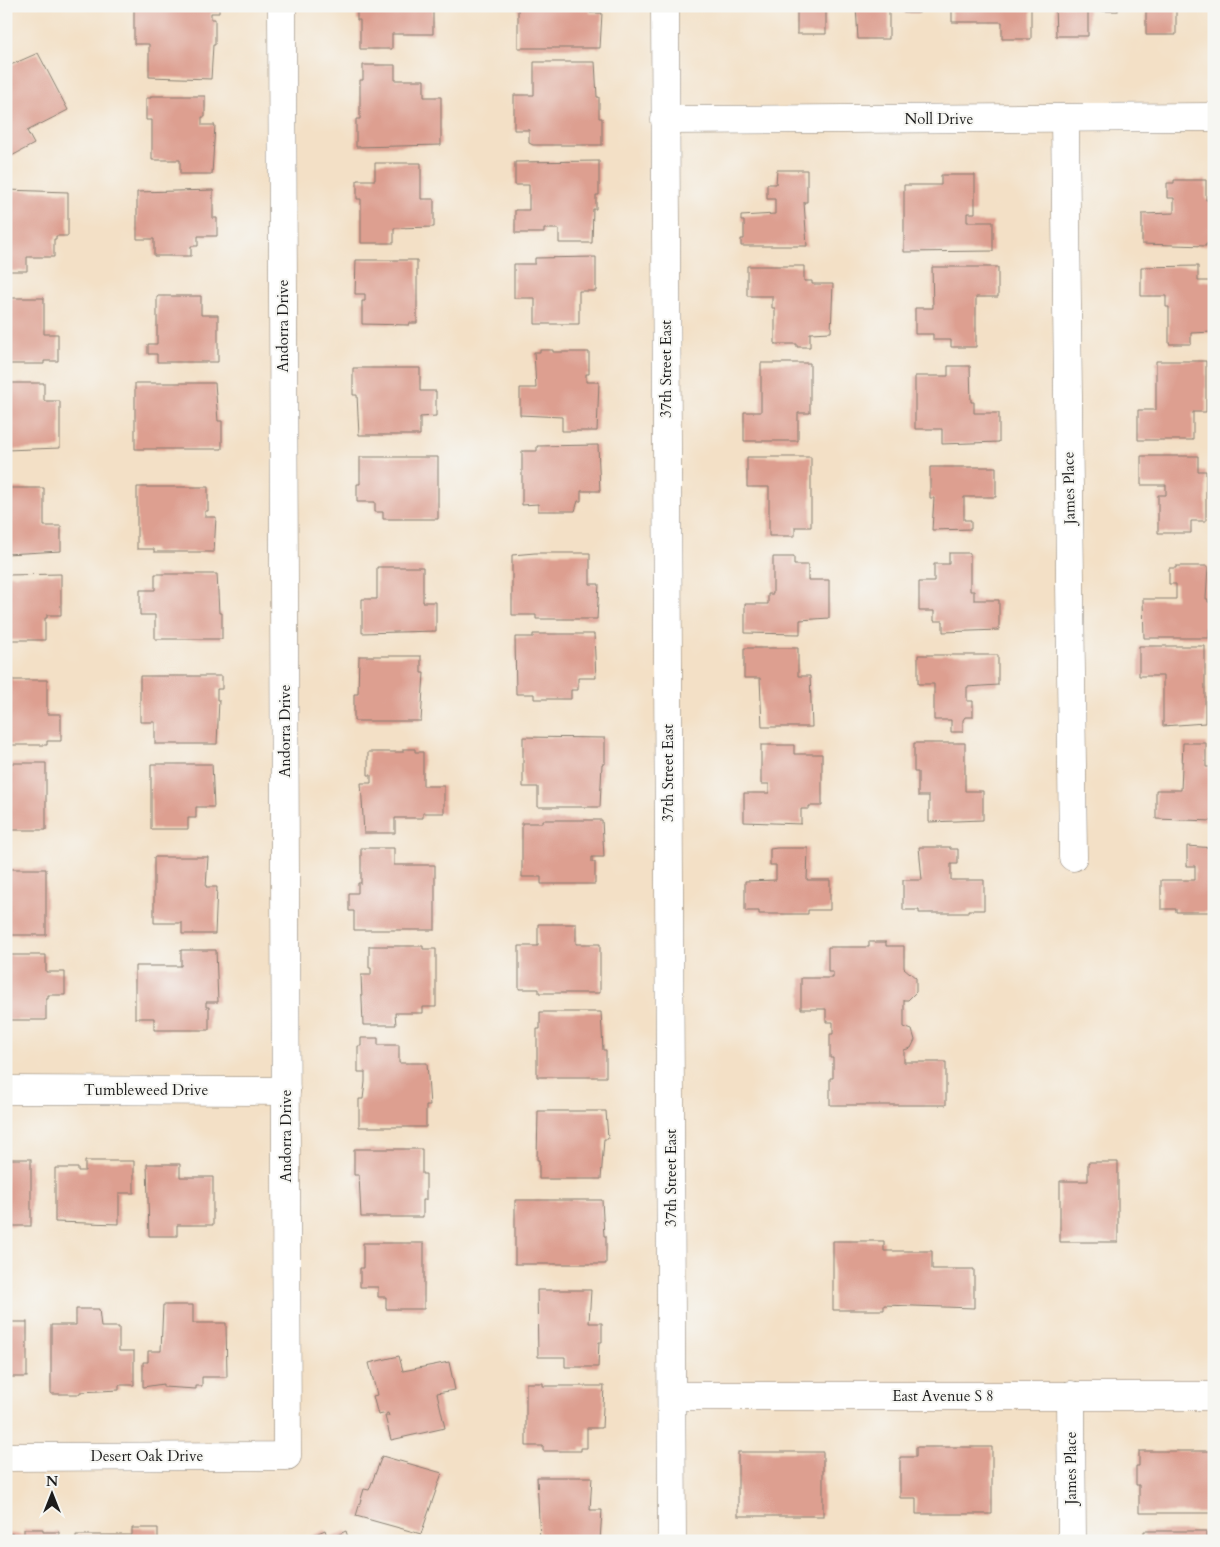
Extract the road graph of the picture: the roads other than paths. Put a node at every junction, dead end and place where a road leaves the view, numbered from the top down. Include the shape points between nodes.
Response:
1 (282, 6) edge
2 (665, 6) edge
3 (1214, 117) edge
4 (1065, 119) junction
5 (665, 120) junction
6 (1073, 857) dead end
7 (6, 1090) edge
8 (286, 1091) junction
9 (1071, 1395) junction
10 (672, 1396) junction
11 (1214, 1396) edge
12 (287, 1456) joint
13 (6, 1457) edge
14 (672, 1541) edge
15 (1072, 1541) edge

1 - 8 street, Andorra Drive
2 - 5 street, 37th Street East
3 - 4 street, Noll Drive
4 - 5 street, Noll Drive
4 - 6 street, James Place
5 - 10 street, 37th Street East
7 - 8 street, Tumbleweed Drive
8 - 12 street, Andorra Drive
9 - 10 street, East Avenue S 8
9 - 11 street, East Avenue S 8
9 - 15 street, James Place
10 - 14 street, 37th Street East
12 - 13 street, Desert Oak Drive

